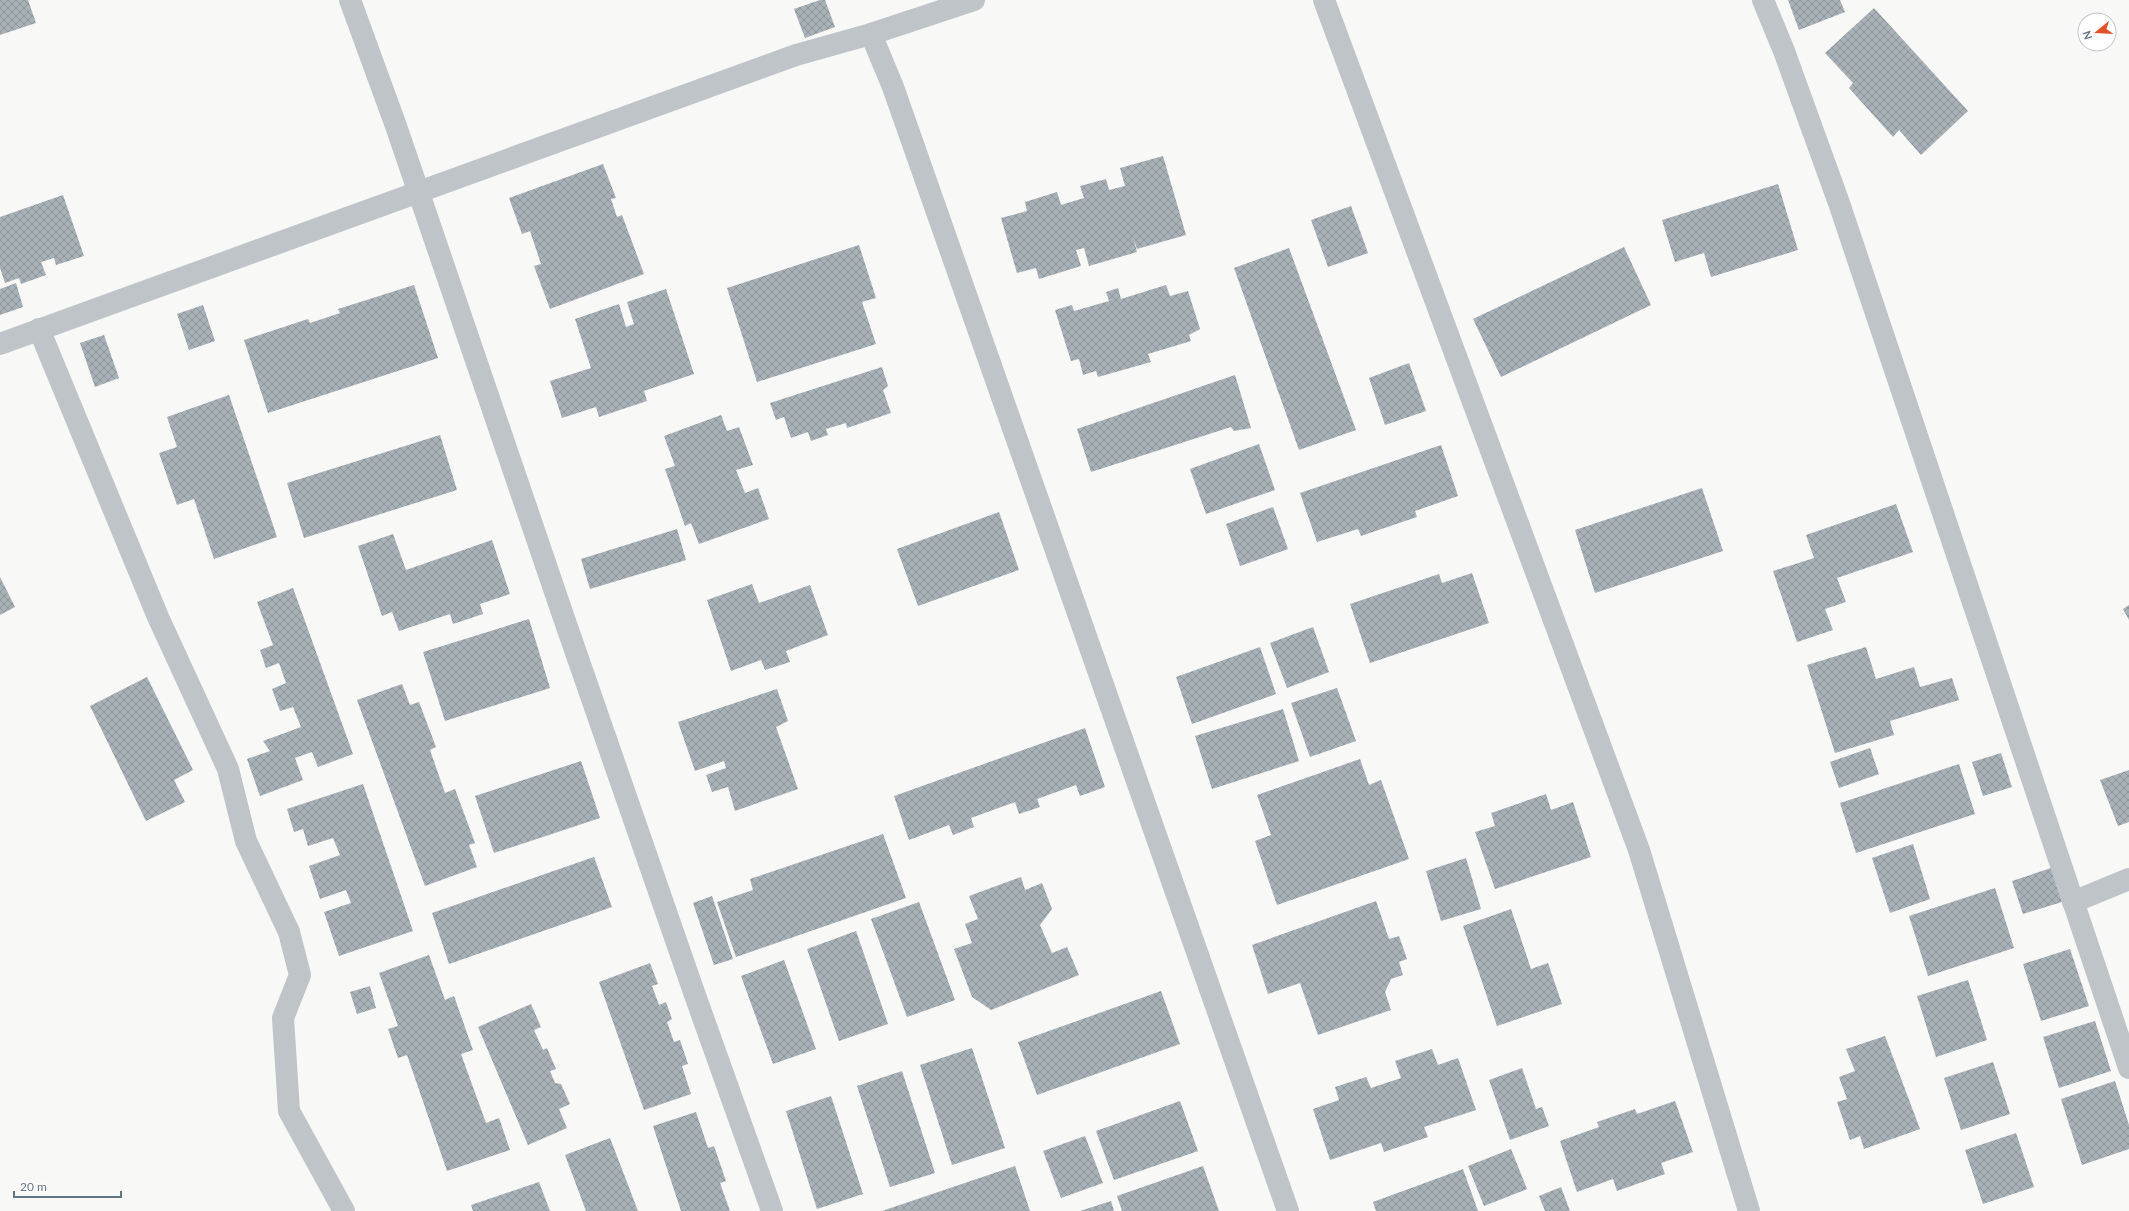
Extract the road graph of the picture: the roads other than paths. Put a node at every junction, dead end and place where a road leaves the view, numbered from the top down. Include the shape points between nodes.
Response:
1 (350, 0) edge
2 (974, 0) edge
3 (1324, 0) edge
4 (1763, 0) edge
5 (871, 34) junction
6 (418, 191) junction
7 (39, 330) junction
8 (0, 344) edge
9 (2129, 879) edge
10 (2073, 902) junction
11 (2129, 1068) edge
12 (344, 1211) edge
13 (772, 1211) edge
14 (1288, 1211) edge
15 (1749, 1211) edge

1 - 6 street
2 - 5 street
3 - 15 street via 1639,850
4 - 10 street via 1839,203
5 - 6 street via 796,55
5 - 14 street via 896,94
6 - 7 street
6 - 13 street via 680,953
7 - 8 street
7 - 12 street via 158,618 228,769 246,841 289,932 300,975 283,1018 289,1111
9 - 10 street
10 - 11 street

